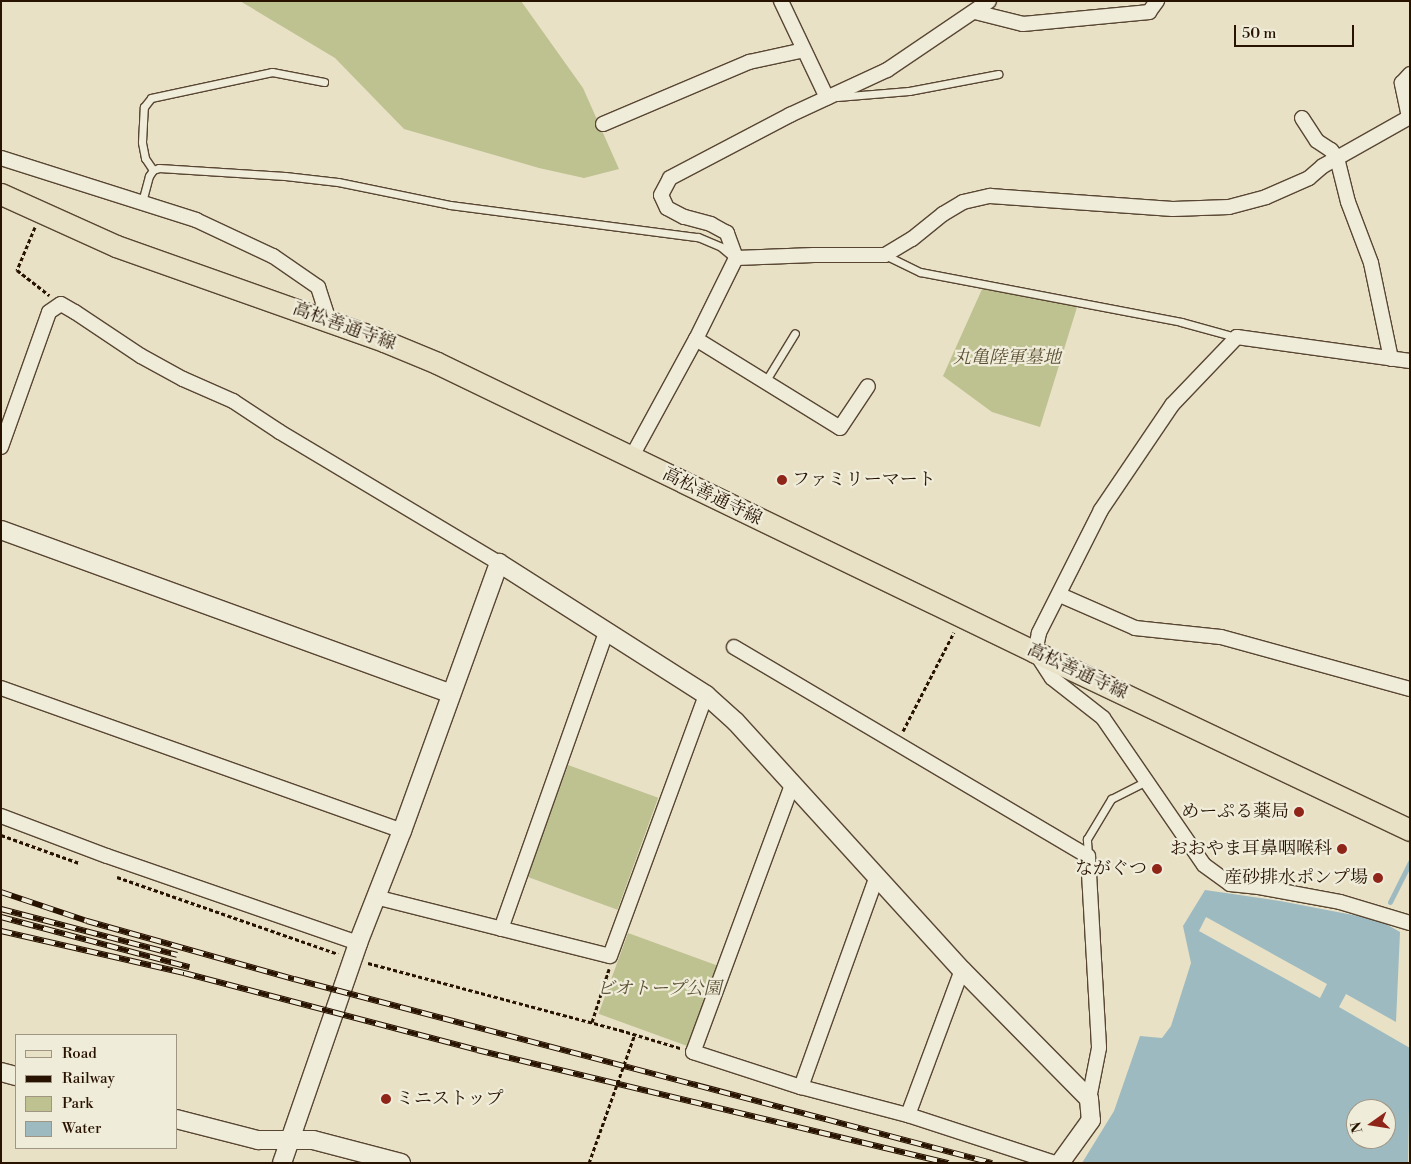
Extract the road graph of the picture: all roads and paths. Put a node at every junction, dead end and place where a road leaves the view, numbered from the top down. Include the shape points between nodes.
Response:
1 (781, 1) edge
2 (989, 1) edge
3 (1157, 1) edge
4 (975, 12) junction
5 (804, 50) junction
6 (998, 74) dead end
7 (1410, 74) edge
8 (324, 82) dead end
9 (827, 98) junction
10 (1409, 117) edge
11 (1302, 118) dead end
12 (603, 124) dead end
13 (1, 158) edge
14 (1337, 158) junction
15 (153, 170) junction
16 (1, 194) edge
17 (142, 202) junction
18 (42, 212) junction
19 (885, 255) junction
20 (736, 258) junction
21 (61, 304) junction
22 (329, 321) junction
23 (795, 333) dead end
24 (1237, 338) junction
25 (696, 340) junction
26 (1390, 359) junction
27 (1410, 361) edge
28 (765, 382) junction
29 (868, 386) dead end
30 (1, 447) edge
31 (631, 458) junction
32 (1, 530) edge
33 (499, 563) junction
34 (1060, 595) junction
35 (962, 617) junction
36 (606, 632) junction
37 (734, 647) dead end
38 (1035, 652) junction
39 (1, 688) edge
40 (1410, 689) edge
41 (451, 694) junction
42 (706, 695) junction
43 (897, 743) junction
44 (1146, 781) junction
45 (792, 785) junction
46 (1, 816) edge
47 (1410, 830) edge
48 (402, 831) junction
49 (1, 835) edge
50 (1088, 856) junction
51 (85, 865) dead end
52 (113, 875) dead end
53 (877, 876) junction
54 (375, 897) junction
55 (1410, 922) edge
56 (501, 929) junction
57 (358, 943) junction
58 (337, 954) dead end
59 (610, 956) junction
60 (370, 964) dead end
61 (962, 970) junction
62 (592, 1022) junction
63 (635, 1034) junction
64 (693, 1052) junction
65 (1, 1072) edge
66 (15, 1076) edge
67 (801, 1087) junction
68 (1089, 1099) junction
69 (908, 1115) junction
70 (178, 1120) edge
71 (291, 1139) junction
72 (282, 1163) edge
73 (401, 1163) edge
74 (589, 1163) edge
75 (1055, 1163) edge
76 (1060, 1163) edge

1 - 5 street
2 - 4 street
3 - 4 street via 1149,12 1023,24
4 - 9 street via 887,70
5 - 9 street
5 - 12 street via 749,62
6 - 9 lane via 909,91
7 - 10 street via 1402,83
8 - 15 lane via 272,72 151,98 144,107 142,142
9 - 20 street via 670,178 664,186 660,195 667,208 727,233
10 - 14 street
11 - 14 street via 1317,141
13 - 17 street
14 - 19 street via 1309,178 1266,197 1229,208 1174,209 990,196 963,202
14 - 26 street via 1348,202 1371,263
15 - 17 lane
15 - 20 lane via 172,168 338,182 450,205 698,237 721,246
16 - 18 main road, 高松善通寺線
17 - 22 street via 196,220 273,256 318,287
18 - 21 path via 17,270
18 - 22 main road, 高松善通寺線 via 116,246
19 - 20 street
19 - 24 lane via 920,272 1181,322
20 - 25 street
21 - 30 street via 49,312
21 - 33 street via 141,356 233,401
22 - 31 main road, 高松善通寺線 via 436,364
23 - 28 lane
24 - 26 street
24 - 34 street via 1172,405 1101,510
25 - 28 street
25 - 31 street
26 - 27 street
28 - 29 street via 840,428
31 - 35 main road, 高松善通寺線
32 - 41 street
33 - 36 street
33 - 41 street
34 - 38 street via 1039,633
34 - 40 street via 1135,628 1221,637
35 - 38 main road, 高松善通寺線
35 - 43 path
36 - 42 street
36 - 56 street
37 - 43 street
38 - 44 street via 1052,678 1103,718
38 - 47 main road, 高松善通寺線
39 - 48 street
41 - 48 street
42 - 45 street via 736,722
42 - 59 street
43 - 50 street
44 - 50 lane via 1112,799 1087,839
44 - 55 street via 1204,865 1230,884 1340,902
45 - 53 street
45 - 64 street
46 - 57 street
48 - 54 street
49 - 51 path
50 - 68 street via 1099,1048
52 - 58 path
53 - 61 street
53 - 67 street
54 - 56 street
54 - 57 street
56 - 59 street
57 - 71 street
59 - 62 path via 610,967
60 - 62 path
61 - 68 street
61 - 69 street
62 - 63 path
63 - 64 path
63 - 74 path
64 - 67 street
65 - 66 street
67 - 69 street
68 - 76 street via 1091,1120
69 - 75 street
70 - 71 street via 258,1140
71 - 72 street
71 - 73 street via 313,1140

